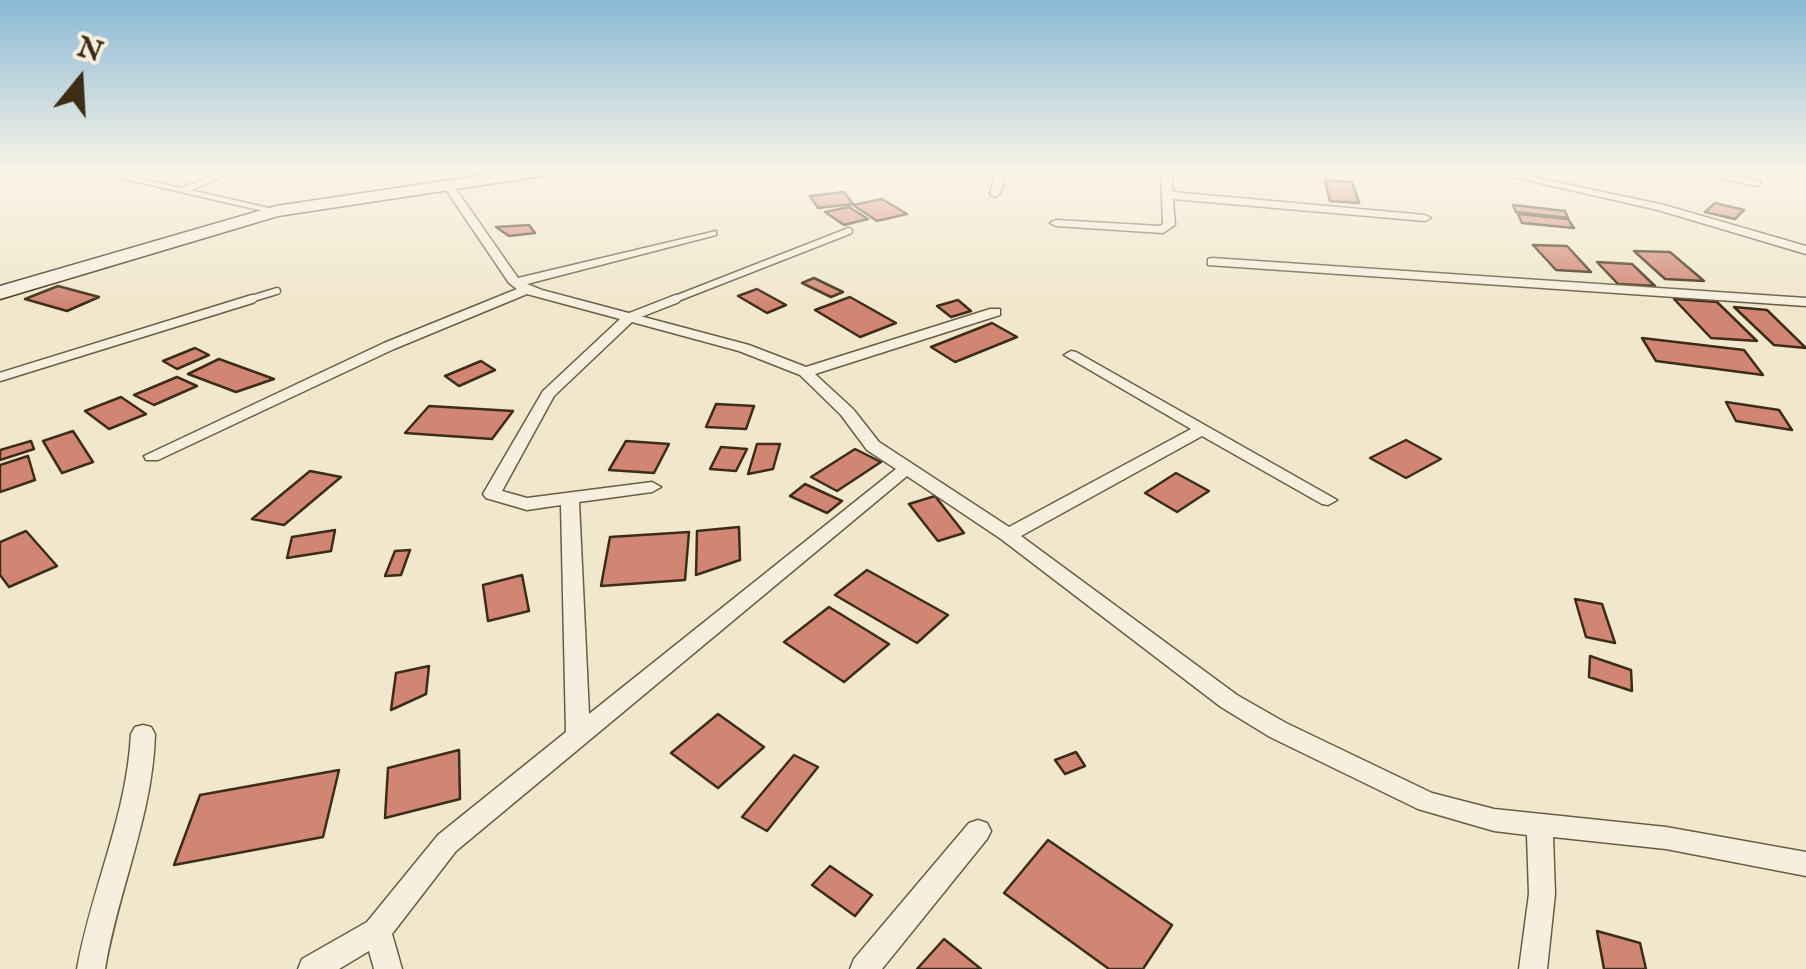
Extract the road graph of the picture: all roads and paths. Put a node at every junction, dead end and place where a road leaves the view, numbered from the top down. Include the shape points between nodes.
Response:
1 (262, 215) edge
2 (469, 215) edge
3 (1169, 215) edge
4 (1395, 215) edge
5 (1688, 215) edge
6 (1425, 218) dead end
7 (1056, 224) dead end
8 (849, 231) dead end
9 (712, 233) dead end
10 (1806, 250) edge
11 (1212, 262) dead end
12 (521, 286) junction
13 (277, 291) dead end
14 (0, 293) edge
15 (1806, 302) edge
16 (995, 312) dead end
17 (630, 317) junction
18 (1071, 355) dead end
19 (805, 372) junction
20 (0, 376) edge
21 (1202, 429) junction
22 (152, 456) dead end
23 (907, 468) junction
24 (652, 488) dead end
25 (570, 500) junction
26 (1328, 500) dead end
27 (1008, 535) junction
28 (144, 734) dead end
29 (578, 735) junction
30 (1540, 826) junction
31 (978, 831) dead end
32 (1806, 864) edge
33 (377, 930) junction
34 (91, 969) edge
35 (312, 969) edge
36 (388, 969) edge
37 (864, 969) edge
38 (1534, 969) edge

1 - 14 street
2 - 12 street
3 - 7 street via 1163,230
4 - 6 street
5 - 10 street
8 - 17 lane
9 - 12 street
11 - 15 street
12 - 17 street
12 - 22 street
13 - 20 lane
16 - 19 street
17 - 19 street
17 - 25 street via 548,394 492,494 527,504
18 - 21 street
19 - 23 street via 874,446
21 - 26 street
21 - 27 street
23 - 27 street
23 - 29 street
24 - 25 street
25 - 29 street
27 - 30 street via 1228,701 1278,730 1427,802
28 - 34 street via 142,767
29 - 33 street via 447,843
30 - 32 street via 1666,838
30 - 38 street
31 - 37 street
33 - 35 street
33 - 36 street

